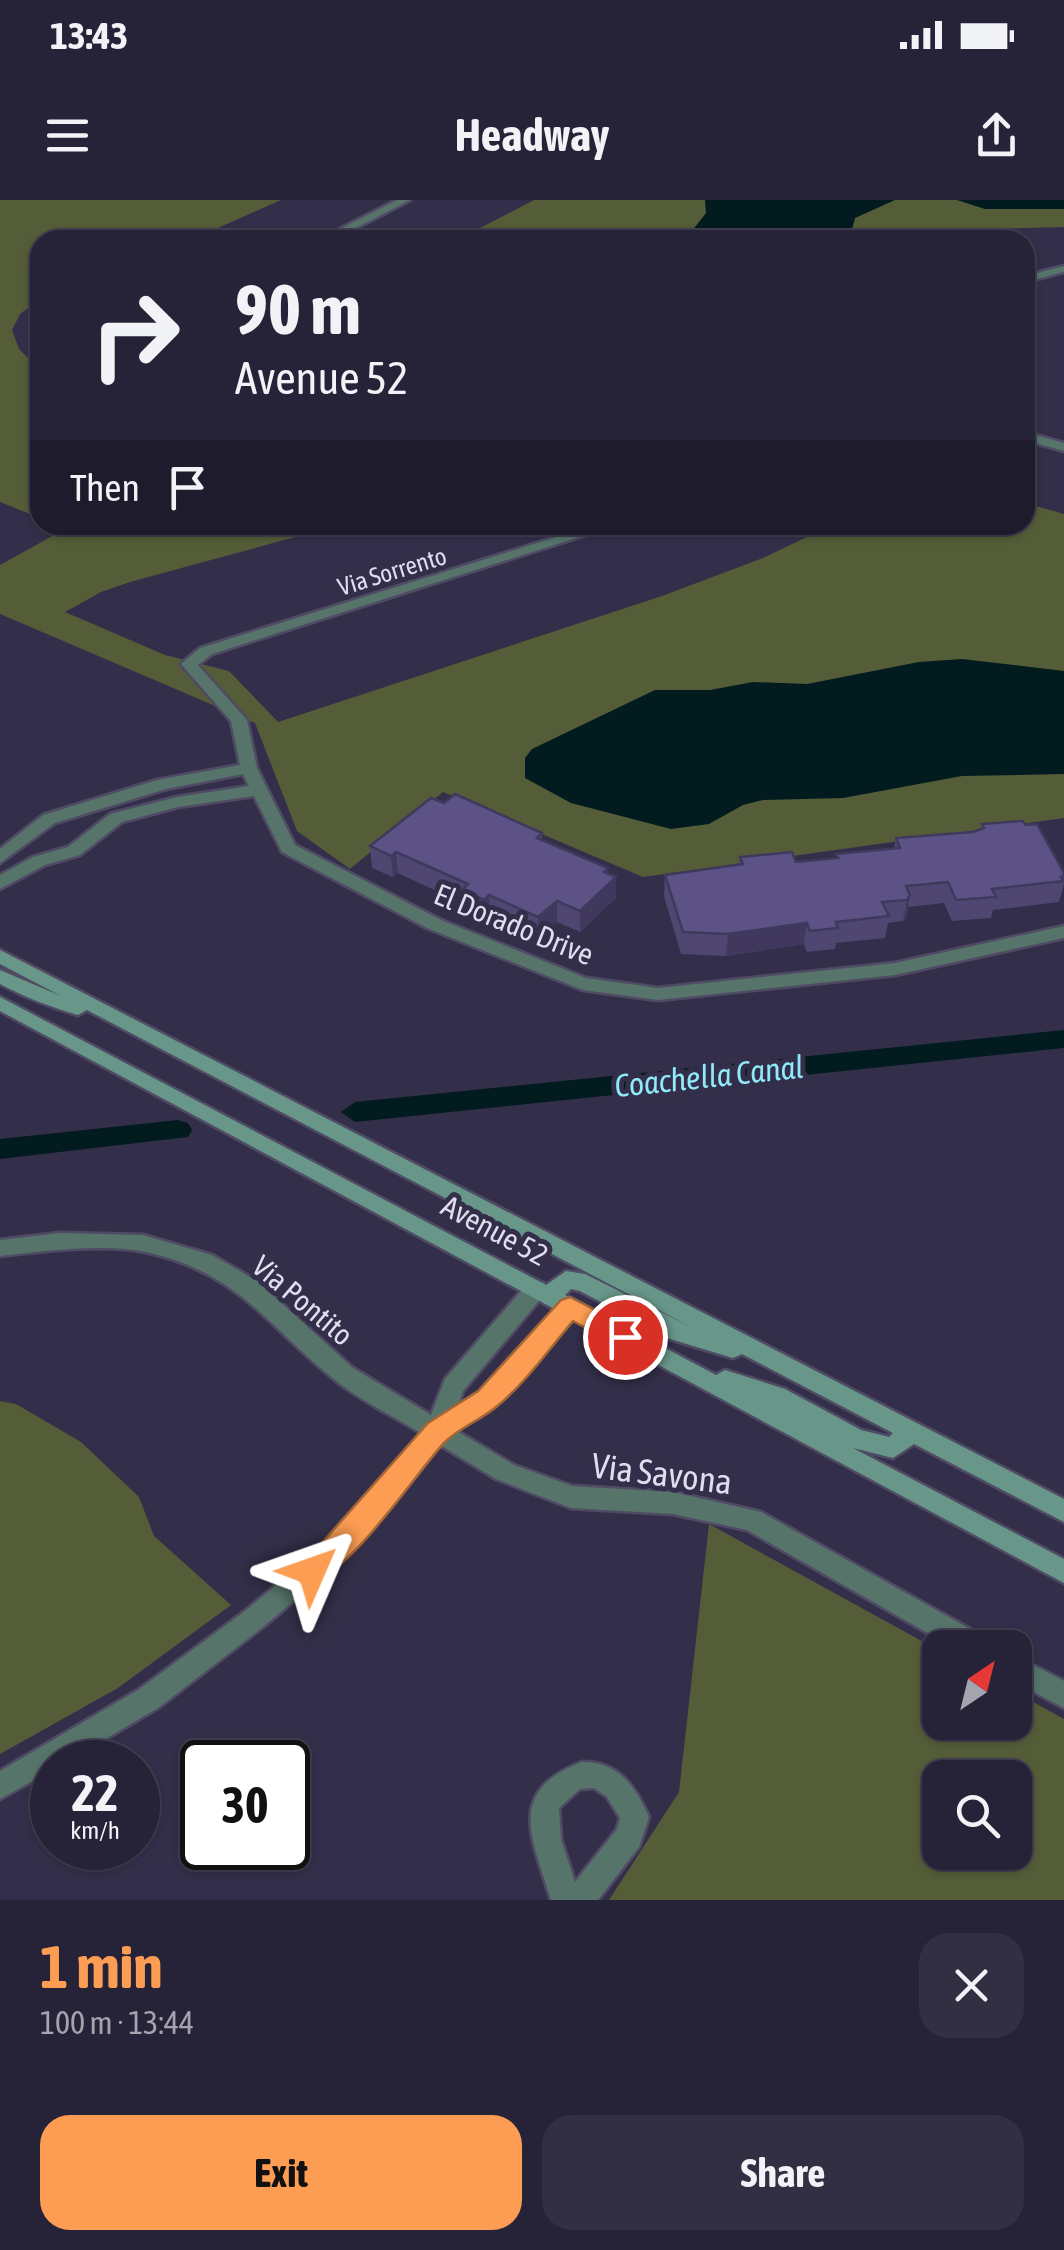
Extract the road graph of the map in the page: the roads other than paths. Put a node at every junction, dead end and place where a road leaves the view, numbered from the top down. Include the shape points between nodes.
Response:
1 (406, 200) edge
2 (344, 230) edge
3 (1064, 269) edge
4 (1035, 276) edge
5 (1035, 439) edge
6 (1064, 446) edge
7 (578, 535) edge
8 (189, 664) joint
9 (249, 768) junction
10 (258, 790) junction
11 (73, 814) junction
12 (98, 833) junction
13 (0, 858) edge
14 (0, 883) edge
15 (1064, 932) edge
16 (0, 956) edge
17 (0, 976) edge
18 (0, 1003) edge
19 (128, 1023) junction
20 (0, 1248) edge
21 (552, 1298) junction
22 (778, 1362) junction
23 (680, 1366) junction
24 (438, 1431) junction
25 (912, 1432) junction
26 (1064, 1512) edge
27 (1064, 1572) edge
28 (947, 1630) edge
29 (1032, 1677) edge
30 (1064, 1695) edge
31 (0, 1786) edge
32 (566, 1900) edge
33 (580, 1900) edge

1 - 2 street
3 - 4 street
5 - 6 street
7 - 8 street, Via Sorrento via 206,650
8 - 9 street, El Dorado Drive via 239,720
9 - 10 street, El Dorado Drive
9 - 11 street via 163,784
10 - 12 street via 116,818
10 - 15 street, El Dorado Drive via 288,848 434,924 583,984 658,994 855,973
11 - 12 street
11 - 13 street via 49,820
12 - 14 street via 74,851 38,860
16 - 19 main road, Avenue 52
17 - 19 main road via 37,995
18 - 21 main road, Avenue 52
19 - 22 main road, Avenue 52
20 - 24 street, Via Pontito via 143,1243 204,1261 248,1287 346,1375
21 - 22 main road via 566,1280 585,1283 678,1333
21 - 23 main road, Avenue 52
21 - 24 street via 488,1399
21 - 24 street via 453,1386
22 - 25 main road, Avenue 52
23 - 25 main road via 777,1396 855,1438 894,1448
23 - 27 main road, Avenue 52
24 - 28 street, Via Savona via 505,1472 571,1497 672,1503 752,1520
24 - 31 street via 341,1546 254,1620 148,1699
25 - 26 main road, Avenue 52
29 - 30 street
32 - 33 street via 544,1804 566,1782 599,1775 616,1784 635,1817 630,1837

